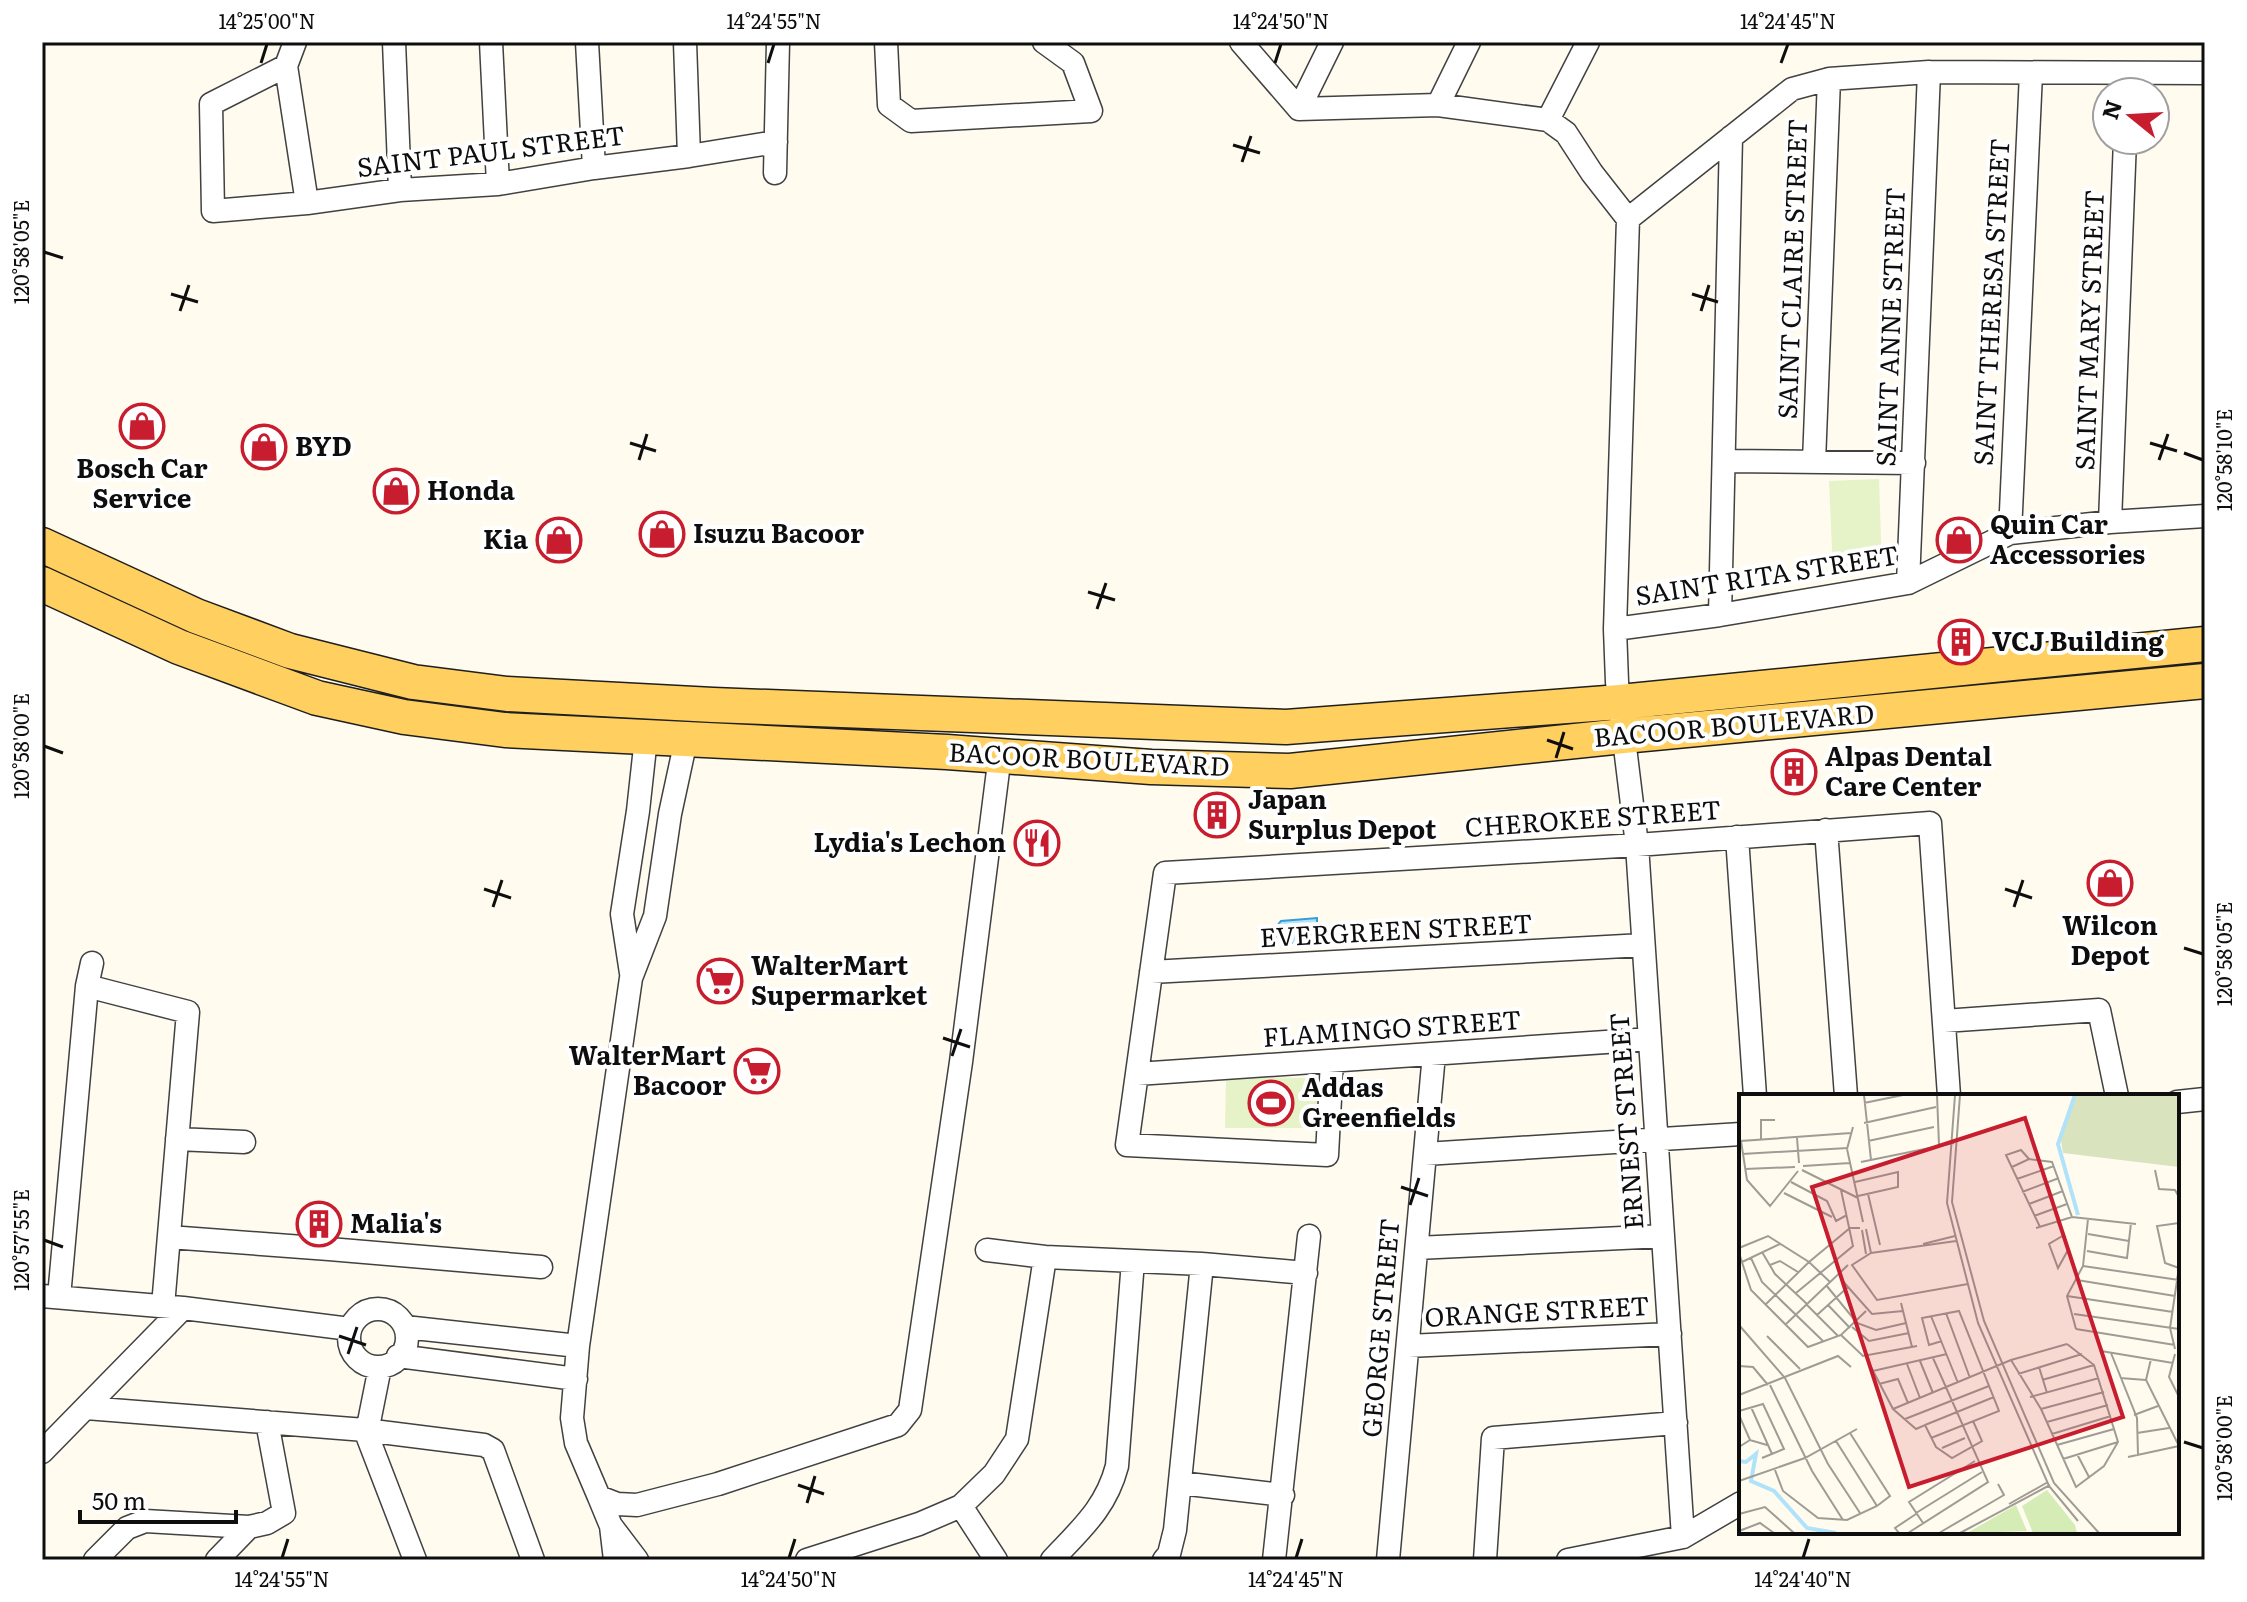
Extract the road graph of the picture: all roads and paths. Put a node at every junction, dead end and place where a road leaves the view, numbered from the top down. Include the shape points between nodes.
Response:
1 (295, 42) edge
2 (394, 42) edge
3 (491, 42) edge
4 (587, 42) edge
5 (685, 42) edge
6 (778, 42) edge
7 (886, 42) edge
8 (1044, 42) edge
9 (1241, 42) edge
10 (1332, 42) edge
11 (1469, 42) edge
12 (1588, 42) edge
13 (286, 66) junction
14 (1929, 72) junction
15 (2031, 73) junction
16 (2205, 73) edge
17 (2171, 77) edge
18 (1829, 79) junction
19 (2091, 79) edge
20 (1438, 105) junction
21 (1299, 109) junction
22 (1548, 120) junction
23 (1731, 137) junction
24 (776, 142) junction
25 (689, 156) junction
26 (2124, 156) edge
27 (594, 168) junction
28 (775, 173) dead end
29 (498, 184) junction
30 (400, 190) junction
31 (307, 203) junction
32 (1628, 219) junction
33 (1724, 461) junction
34 (1814, 462) junction
35 (1914, 463) junction
36 (2205, 516) edge
37 (2110, 522) junction
38 (2010, 533) junction
39 (42, 545) edge
40 (1908, 583) junction
41 (42, 584) edge
42 (1720, 615) junction
43 (1615, 629) junction
44 (2205, 644) edge
45 (2205, 681) edge
46 (1620, 702) junction
47 (1623, 736) junction
48 (646, 738) junction
49 (686, 740) junction
50 (1000, 755) junction
51 (1826, 830) junction
52 (1737, 837) junction
53 (1637, 845) junction
54 (628, 874) junction
55 (660, 879) junction
56 (1643, 945) junction
57 (92, 963) dead end
58 (1151, 972) junction
59 (631, 978) junction
60 (87, 986) junction
61 (1944, 1021) junction
62 (1650, 1039) junction
63 (1434, 1054) junction
64 (1332, 1061) junction
65 (1137, 1074) junction
66 (1755, 1094) edge
67 (1846, 1094) edge
68 (1949, 1094) edge
69 (2117, 1094) edge
70 (2205, 1099) edge
71 (2179, 1102) edge
72 (1739, 1134) edge
73 (177, 1139) junction
74 (1657, 1139) junction
75 (244, 1142) dead end
76 (1425, 1154) junction
77 (1309, 1236) dead end
78 (1663, 1236) junction
79 (169, 1237) junction
80 (1417, 1248) junction
81 (987, 1250) dead end
82 (1045, 1257) junction
83 (1133, 1261) junction
84 (1202, 1264) junction
85 (541, 1267) dead end
86 (1306, 1273) junction
87 (50, 1297) edge
88 (173, 1307) junction
89 (405, 1327) junction
90 (350, 1329) junction
91 (1670, 1334) junction
92 (578, 1346) junction
93 (1408, 1346) junction
94 (389, 1362) junction
95 (576, 1379) junction
96 (86, 1408) junction
97 (267, 1422) junction
98 (1676, 1423) junction
99 (365, 1430) junction
100 (42, 1452) edge
101 (1180, 1483) junction
102 (1283, 1495) junction
103 (599, 1497) junction
104 (1739, 1504) edge
105 (961, 1506) junction
106 (611, 1526) junction
107 (249, 1527) junction
108 (1683, 1537) junction
109 (95, 1560) edge
110 (217, 1560) edge
111 (415, 1560) edge
112 (533, 1560) edge
113 (615, 1560) edge
114 (637, 1560) edge
115 (807, 1560) edge
116 (996, 1560) edge
117 (1052, 1560) edge
118 (1164, 1560) edge
119 (1274, 1560) edge
120 (1388, 1560) edge
121 (1485, 1560) edge
122 (1568, 1560) edge

1 - 13 street
2 - 30 street
3 - 29 street
4 - 27 street
5 - 25 street
6 - 24 street
7 - 8 street via 889,105 911,121 1091,111 1073,63
9 - 21 street
10 - 21 street
11 - 20 street
12 - 22 street
13 - 31 street
13 - 31 street, SAINT PAUL STREET via 211,104 213,211
14 - 15 street
14 - 18 street
14 - 35 street, SAINT ANNE STREET
15 - 19 street
15 - 38 street, SAINT THERESA STREET
16 - 17 street
18 - 23 street via 1792,89
18 - 34 street, SAINT CLAIRE STREET
20 - 21 street
20 - 22 street
22 - 32 street via 1566,133
23 - 32 street
23 - 33 street
24 - 25 street, SAINT PAUL STREET
24 - 28 street
25 - 27 street, SAINT PAUL STREET
26 - 37 street, SAINT MARY STREET
27 - 29 street, SAINT PAUL STREET
29 - 30 street, SAINT PAUL STREET
30 - 31 street, SAINT PAUL STREET
32 - 43 street, SAINT RITA STREET
33 - 34 street
33 - 42 street
34 - 35 street
35 - 40 street, SAINT ANNE STREET
36 - 37 street, SAINT RITA STREET
37 - 38 street, SAINT RITA STREET
38 - 40 street, SAINT RITA STREET
39 - 46 main road, BACOOR BOULEVARD via 196,616 290,651 413,682 507,694 1286,727
40 - 42 street, SAINT RITA STREET
41 - 48 main road, BACOOR BOULEVARD via 179,647 317,698 404,717 505,730
42 - 43 street, SAINT RITA STREET
43 - 46 street, SAINT RITA STREET
44 - 46 main road, BACOOR BOULEVARD
45 - 47 main road, BACOOR BOULEVARD
46 - 47 street, ERNEST STREET
47 - 50 main road, BACOOR BOULEVARD via 1290,771
47 - 53 street, ERNEST STREET
48 - 49 main road, BACOOR BOULEVARD
48 - 54 street
49 - 50 main road, BACOOR BOULEVARD
49 - 55 street
50 - 103 street via 910,1410 898,1425 718,1484 637,1505
51 - 52 street, CHEROKEE STREET
51 - 61 street, CHEROKEE STREET via 1930,823
51 - 67 street
52 - 53 street, CHEROKEE STREET
52 - 66 street
53 - 56 street, ERNEST STREET
53 - 58 street, CHEROKEE STREET via 1165,873
54 - 55 street
54 - 59 street via 622,914
55 - 59 street via 655,916
56 - 58 street, EVERGREEN STREET
56 - 62 street, ERNEST STREET
57 - 60 street
58 - 65 street
59 - 92 street
60 - 73 street via 188,1012
60 - 87 street
61 - 68 street
61 - 69 street via 2099,1010
62 - 63 street, FLAMINGO STREET
62 - 74 street, ERNEST STREET
63 - 64 street, FLAMINGO STREET
63 - 76 street, GEORGE STREET
64 - 65 street, FLAMINGO STREET
64 - 65 street via 1327,1155 1127,1145
70 - 71 street
72 - 74 street
73 - 75 street
73 - 79 street
74 - 76 street
74 - 78 street, ERNEST STREET
76 - 80 street, GEORGE STREET
77 - 86 street
78 - 80 street
78 - 91 street, ERNEST STREET
79 - 85 street
79 - 88 street
80 - 93 street, GEORGE STREET
81 - 82 street
82 - 83 street
82 - 105 street via 1017,1439 994,1474
83 - 84 street
83 - 117 street via 1113,1482 1099,1509
84 - 86 street
84 - 101 street
86 - 102 street
87 - 88 street
88 - 90 street
88 - 96 street
89 - 90 street via 395,1314 378,1309 361,1314
89 - 92 street
89 - 94 street via 404,1350
90 - 94 street via 350,1347 362,1362
91 - 93 street, ORANGE STREET
91 - 98 street, ERNEST STREET
92 - 95 street
93 - 120 street, GEORGE STREET
94 - 95 street
94 - 99 street
95 - 103 street via 576,1443
96 - 97 street
96 - 100 street
97 - 99 street
97 - 107 street via 284,1513
98 - 108 street, ERNEST STREET
98 - 121 street via 1493,1438
99 - 111 street
99 - 112 street via 493,1450
101 - 102 street
101 - 118 street via 1175,1530
102 - 119 street
103 - 106 street
104 - 108 street
105 - 115 street
105 - 116 street
106 - 113 street
106 - 114 street
107 - 109 street via 145,1521 127,1528
107 - 110 street
108 - 122 street

